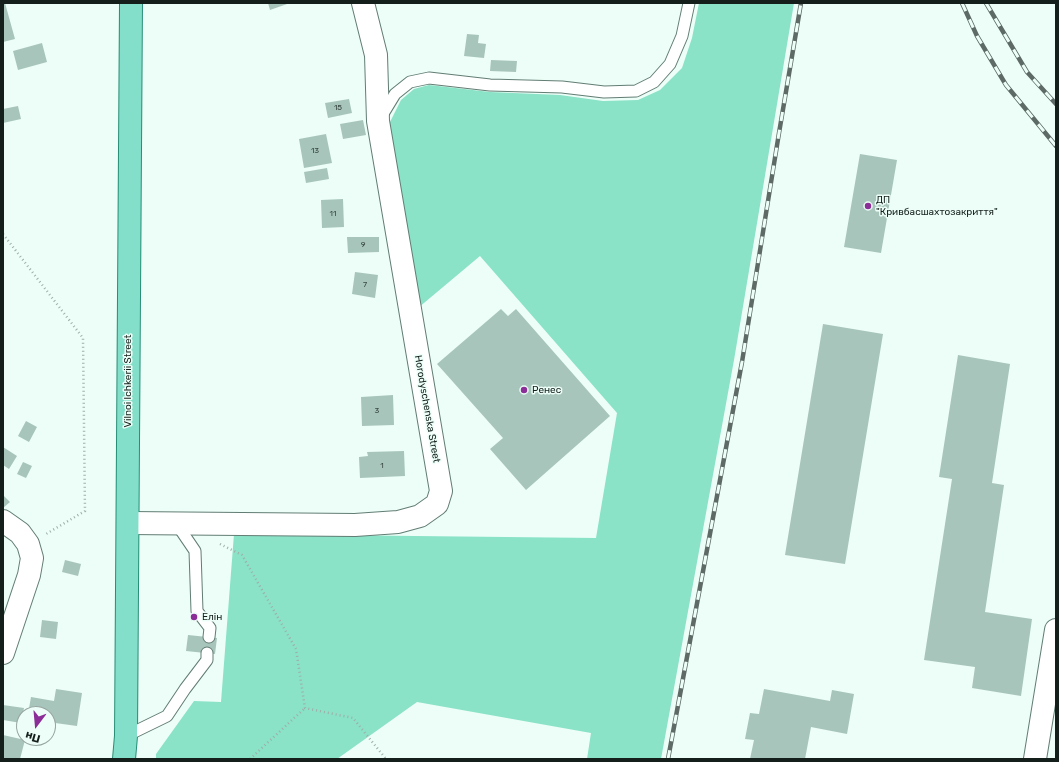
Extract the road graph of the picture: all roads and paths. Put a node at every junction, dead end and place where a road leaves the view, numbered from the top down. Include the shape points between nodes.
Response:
1 (131, 3) edge
2 (362, 3) edge
3 (689, 3) edge
4 (378, 121) junction
5 (3, 234) edge
6 (3, 521) edge
7 (128, 523) junction
8 (176, 523) junction
9 (216, 542) dead end
10 (28, 544) junction
11 (1056, 630) edge
12 (209, 637) dead end
13 (3, 653) edge
14 (207, 653) dead end
15 (305, 708) junction
16 (126, 736) junction
17 (124, 759) edge
18 (250, 759) edge
19 (386, 759) edge
20 (1035, 759) edge

1 - 7 main road, Vilnoi Ichkerii Street
2 - 4 street, Horodyschenska Street via 376,55
3 - 4 lane via 682,36 670,64 654,82 636,91 604,92 562,87 490,85 429,78 410,82 395,94
4 - 8 street, Horodyschenska Street via 441,491 437,504 420,516 398,522 355,525
5 - 10 path via 83,338 85,511
6 - 10 street
7 - 8 street, Horodyschenska Street
7 - 16 main road, Vilnoi Ichkerii Street
8 - 12 lane via 195,551 197,611 210,628
9 - 15 path via 242,555 296,649
10 - 13 street via 32,558 29,575
11 - 20 street
14 - 16 lane via 207,660 167,716
15 - 18 path
15 - 19 path via 353,718
16 - 17 main road, Vilnoi Ichkerii Street

